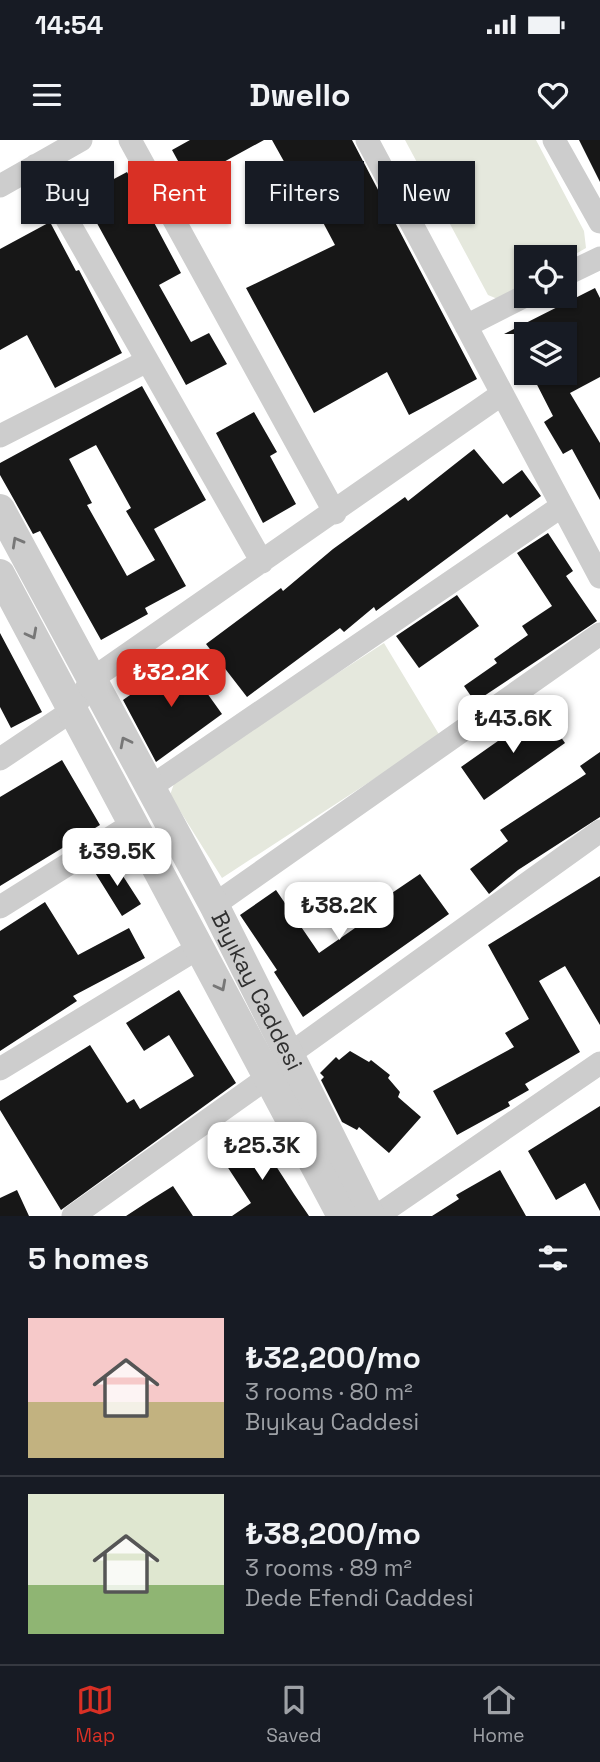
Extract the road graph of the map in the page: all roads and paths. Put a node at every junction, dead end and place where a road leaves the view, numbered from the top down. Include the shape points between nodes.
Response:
1 (81, 140) edge
2 (130, 140) edge
3 (367, 140) edge
4 (554, 140) edge
5 (43, 161) edge
6 (21, 174) edge
7 (0, 186) edge
8 (600, 222) edge
9 (70, 224) edge
10 (600, 258) edge
11 (577, 269) edge
12 (514, 302) edge
13 (466, 326) junction
14 (148, 361) junction
15 (502, 394) junction
16 (0, 436) edge
17 (562, 506) junction
18 (0, 509) edge
19 (335, 513) junction
20 (262, 562) junction
21 (600, 577) edge
22 (4, 592) edge
23 (600, 634) edge
24 (92, 679) junction
25 (73, 709) junction
26 (0, 759) edge
27 (149, 788) junction
28 (134, 823) junction
29 (600, 831) edge
30 (214, 905) junction
31 (0, 907) edge
32 (200, 947) junction
33 (600, 1063) edge
34 (279, 1066) junction
35 (0, 1069) edge
36 (74, 1216) edge
37 (342, 1216) edge
38 (370, 1216) edge
39 (377, 1216) edge

1 - 5 street
2 - 19 street
3 - 13 street
4 - 8 street
6 - 7 street
9 - 14 street
10 - 11 street
12 - 13 street
13 - 15 street
14 - 16 street
14 - 20 street
15 - 17 street
15 - 19 street
17 - 21 street
17 - 27 street
24 -> 18 street, Bıyıkay Caddesi
19 - 20 street
20 - 24 street
22 -> 25 street, Bıyıkay Caddesi
23 - 30 street
24 - 25 street
27 -> 24 street, Bıyıkay Caddesi
25 - 26 street
25 - 28 street, Bıyıkay Caddesi
27 - 30 street, Bıyıkay Caddesi
28 - 31 street
28 - 32 street, Bıyıkay Caddesi
29 - 34 street
30 - 34 street, Bıyıkay Caddesi
32 -> 34 street, Bıyıkay Caddesi
32 - 35 street
33 - 39 street
34 - 36 street
34 - 37 street, Bıyıkay Caddesi
34 - 38 street, Bıyıkay Caddesi

